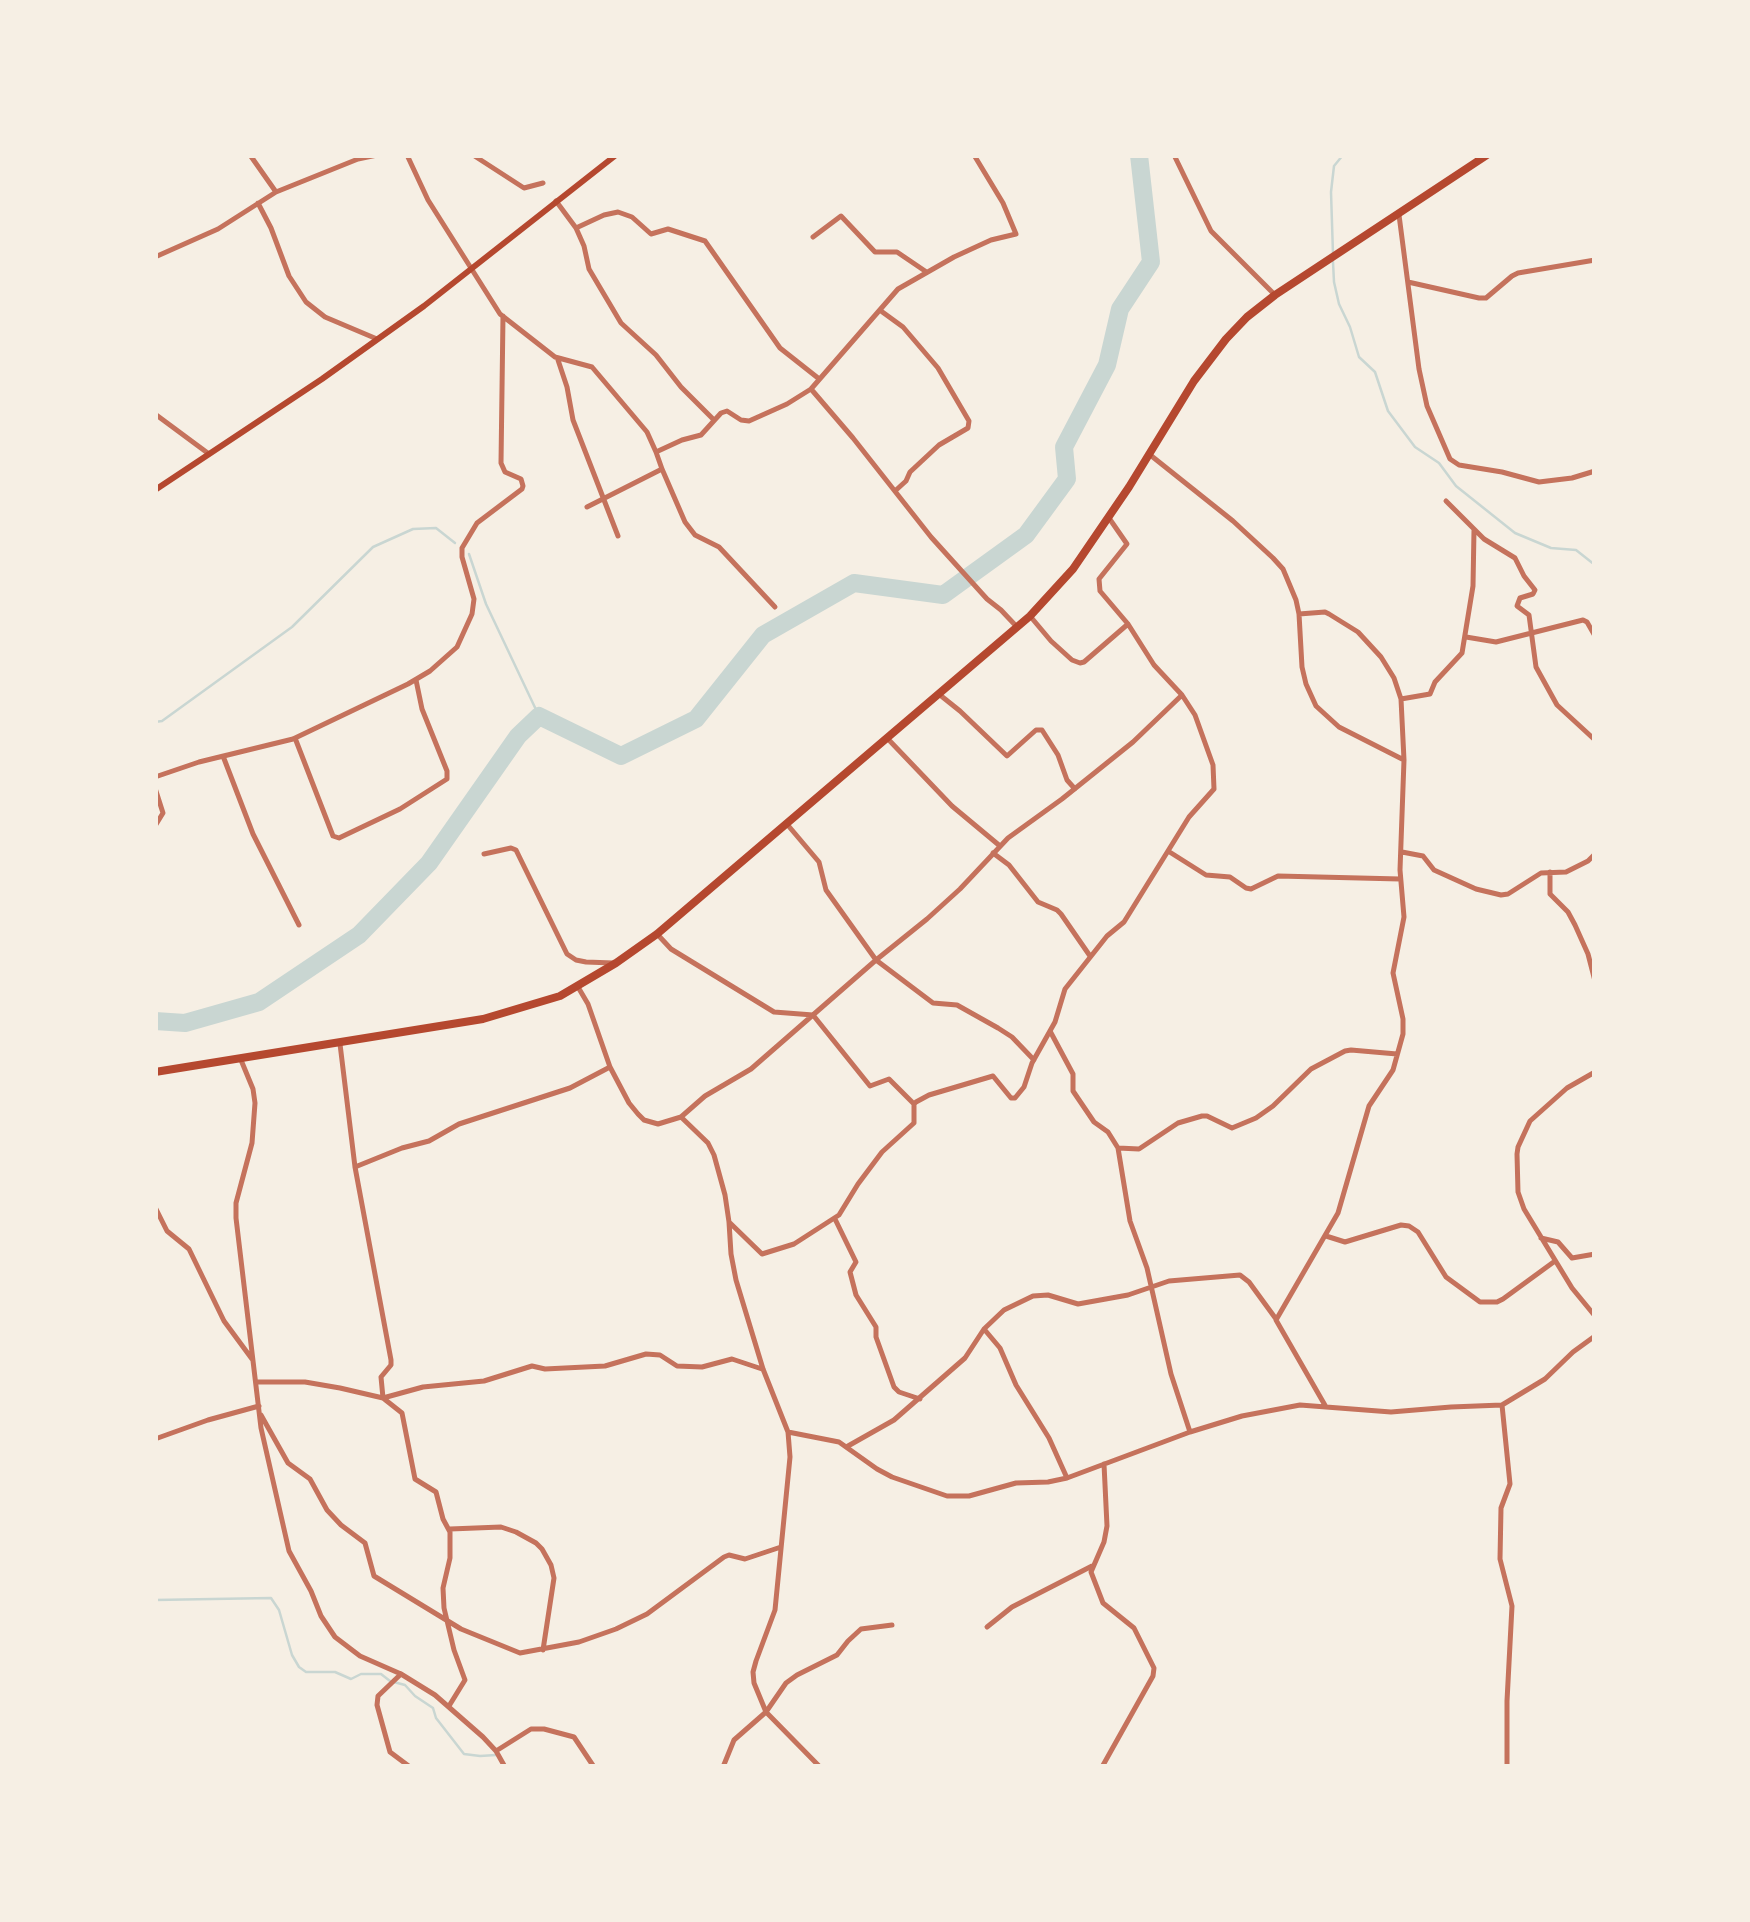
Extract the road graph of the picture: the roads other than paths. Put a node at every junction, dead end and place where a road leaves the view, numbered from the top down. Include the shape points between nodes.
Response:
1 (250, 155) edge
2 (377, 155) edge
3 (407, 155) edge
4 (473, 155) edge
5 (616, 155) edge
6 (974, 155) edge
7 (1174, 155) edge
8 (1488, 155) edge
9 (543, 183) dead end
10 (276, 192) junction
11 (556, 201) junction
12 (258, 203) junction
13 (1399, 215) junction
14 (576, 228) junction
15 (813, 237) dead end
16 (155, 257) edge
17 (1595, 260) edge
18 (470, 268) junction
19 (926, 272) junction
20 (1408, 282) junction
21 (1274, 295) junction
22 (880, 311) junction
23 (503, 316) junction
24 (377, 339) junction
25 (558, 358) junction
26 (819, 379) junction
27 (811, 389) junction
28 (155, 414) edge
29 (714, 420) junction
30 (656, 452) junction
31 (209, 454) junction
32 (1148, 454) junction
33 (662, 469) junction
34 (1595, 471) edge
35 (155, 490) edge
36 (895, 491) junction
37 (603, 500) junction
38 (1446, 501) dead end
39 (586, 507) dead end
40 (1110, 518) junction
41 (1474, 529) junction
42 (618, 536) dead end
43 (775, 608) dead end
44 (1299, 614) junction
45 (1030, 616) junction
46 (1128, 624) junction
47 (1017, 627) junction
48 (1532, 634) junction
49 (1595, 636) edge
50 (1466, 637) junction
51 (416, 680) junction
52 (940, 695) junction
53 (1182, 695) junction
54 (1401, 698) junction
55 (296, 738) junction
56 (887, 738) junction
57 (1595, 740) edge
58 (222, 756) junction
59 (1404, 760) junction
60 (155, 777) edge
61 (155, 788) edge
62 (1074, 789) junction
63 (786, 823) junction
64 (155, 826) edge
65 (1000, 846) junction
66 (1168, 851) junction
67 (1402, 852) junction
68 (993, 853) junction
69 (484, 854) dead end
70 (1595, 854) edge
71 (1550, 872) junction
72 (1400, 879) junction
73 (299, 926) dead end
74 (656, 934) junction
75 (1090, 956) junction
76 (876, 960) junction
77 (616, 962) junction
78 (1595, 980) edge
79 (578, 987) junction
80 (813, 1015) junction
81 (1050, 1030) junction
82 (340, 1042) junction
83 (1398, 1054) junction
84 (240, 1057) junction
85 (1034, 1060) junction
86 (610, 1067) junction
87 (155, 1072) edge
88 (1595, 1072) edge
89 (914, 1104) junction
90 (681, 1117) junction
91 (1118, 1148) junction
92 (355, 1167) junction
93 (155, 1207) edge
94 (835, 1219) junction
95 (730, 1222) junction
96 (1326, 1236) junction
97 (1541, 1238) junction
98 (1595, 1254) edge
99 (1555, 1261) junction
100 (1150, 1286) junction
101 (1595, 1316) edge
102 (1276, 1320) junction
103 (984, 1329) junction
104 (1595, 1336) edge
105 (254, 1362) junction
106 (763, 1369) junction
107 (256, 1382) junction
108 (382, 1398) junction
109 (920, 1398) junction
110 (1502, 1406) junction
111 (1326, 1407) junction
112 (259, 1410) junction
113 (788, 1432) junction
114 (1190, 1432) junction
115 (155, 1440) edge
116 (848, 1446) junction
117 (1104, 1464) junction
118 (1067, 1478) junction
119 (449, 1529) junction
120 (781, 1546) junction
121 (1092, 1566) junction
122 (446, 1618) junction
123 (892, 1624) dead end
124 (987, 1627) dead end
125 (543, 1650) junction
126 (401, 1674) junction
127 (449, 1706) junction
128 (766, 1712) junction
129 (496, 1751) junction
130 (722, 1766) edge
131 (410, 1767) edge
132 (505, 1767) edge
133 (594, 1767) edge
134 (820, 1767) edge
135 (1102, 1767) edge
136 (1507, 1767) edge

1 - 10 street
2 - 10 street
3 - 18 street
4 - 9 street via 524,188
5 - 11 main road
6 - 19 street via 1016,234
7 - 21 street via 1212,230
8 - 13 highway
10 - 12 street
11 - 14 street
11 - 18 main road
12 - 16 street
12 - 24 street via 306,302
13 - 20 street
13 - 21 highway
14 - 26 street via 618,212 652,234 673,230 705,240 780,348
14 - 29 street via 589,269 621,323
15 - 19 street via 841,216 876,252 898,252
17 - 20 street via 1518,273 1486,298
18 - 23 street
18 - 24 main road
19 - 22 street via 898,289
20 - 34 street via 1426,406 1450,459 1539,482
21 - 32 highway via 1226,339
22 - 26 street
22 - 36 street via 938,368 969,421
23 - 25 street
23 - 51 street via 501,463 523,486 466,537 462,558 472,614 457,647
24 - 31 main road
25 - 30 street via 592,366
25 - 37 street
26 - 27 street
27 - 29 street via 748,421 724,412
27 - 36 street
28 - 31 street
29 - 30 street via 702,435
30 - 33 street
31 - 35 main road
32 - 40 highway
32 - 44 street via 1274,558
33 - 37 street
33 - 43 street via 695,536 718,547
36 - 47 street
37 - 39 street
37 - 42 street
38 - 41 street
40 - 45 highway
40 - 46 street via 1127,544 1098,582
41 - 48 street via 1514,558 1535,590 1518,606 1529,615
41 - 50 street
44 - 54 street via 1326,612 1358,632 1381,657
44 - 59 street via 1302,666 1316,706 1340,727
45 - 46 street via 1076,662
45 - 47 highway
46 - 53 street
47 - 52 highway
48 - 49 street via 1583,620
48 - 50 street via 1496,642
48 - 57 street via 1547,692
50 - 54 street via 1460,657 1430,694
51 - 55 street
51 - 55 street via 448,776 400,809 336,838
52 - 56 highway
52 - 62 street via 1007,756 1042,730
53 - 62 street
53 - 66 street via 1214,765 1214,786
54 - 59 street
55 - 58 street
56 - 63 highway
56 - 65 street
58 - 60 street
58 - 73 street
59 - 67 street
61 - 64 street via 163,813
62 - 65 street
63 - 74 highway
63 - 76 street via 819,862 826,890
65 - 68 street
66 - 72 street via 1206,875 1230,877 1251,889 1278,876
66 - 75 street via 1124,922
67 - 71 street via 1502,895
67 - 72 street
68 - 75 street via 1038,902 1061,914
68 - 76 street
69 - 77 street via 511,848 519,853 567,954
70 - 71 street via 1566,872
71 - 78 street via 1550,894 1575,925
72 - 83 street via 1404,917 1393,973 1404,1026
74 - 77 highway
74 - 80 street via 774,1012
75 - 81 street via 1065,988
76 - 80 street
76 - 85 street via 933,1002 957,1005 998,1028
77 - 79 highway
79 - 82 highway via 484,1019
79 - 86 street
80 - 89 street via 870,1086 889,1079
80 - 90 street
81 - 85 street
81 - 91 street via 1074,1074 1072,1091
82 - 84 highway
82 - 92 street
83 - 91 street via 1345,1051 1311,1069 1256,1118 1232,1128 1202,1116 1178,1123 1140,1149
83 - 96 street via 1369,1106
84 - 87 highway
84 - 105 street via 255,1103 236,1210
85 - 89 street via 1015,1098 994,1076
86 - 90 street via 644,1120 658,1124
86 - 92 street
88 - 97 street via 1530,1121 1518,1147 1520,1199
89 - 94 street via 914,1123 887,1147
90 - 95 street via 714,1155
91 - 100 street via 1130,1222
92 - 108 street via 392,1360 382,1377
93 - 105 street via 167,1231 189,1249 230,1331
94 - 95 street via 766,1254
94 - 109 street via 855,1260 850,1272 856,1295 876,1327 894,1386
95 - 106 street via 736,1280
96 - 99 street via 1345,1242 1409,1226 1446,1278 1480,1302 1503,1299
96 - 102 street
97 - 98 street via 1558,1242 1572,1258
97 - 99 street
99 - 101 street
100 - 102 street via 1240,1274
100 - 103 street via 1078,1304 1033,1296
100 - 114 street
102 - 111 street
103 - 109 street via 965,1358
103 - 118 street
104 - 110 street
105 - 107 street
106 - 108 street via 732,1359 677,1366 646,1354 606,1366 532,1366
106 - 113 street
107 - 108 street via 305,1382
107 - 112 street
108 - 119 street via 402,1412 415,1479 436,1492
109 - 116 street
110 - 111 street via 1401,1412
110 - 136 street via 1510,1484 1501,1508 1500,1559 1512,1606
111 - 114 street via 1270,1410
112 - 115 street
112 - 122 street via 288,1463 312,1481 330,1514 366,1543 374,1576
112 - 126 street via 288,1552 321,1616 345,1646
113 - 116 street
113 - 120 street
114 - 117 street
116 - 118 street via 892,1477 947,1496
117 - 118 street
117 - 121 street via 1107,1526
119 - 122 street
119 - 125 street via 500,1527 542,1549 554,1578
120 - 125 street via 745,1559 724,1556 640,1618
120 - 128 street via 776,1610 753,1672
121 - 124 street
121 - 135 street via 1104,1603 1134,1628 1154,1668
122 - 125 street via 520,1653
122 - 127 street via 465,1680
123 - 128 street via 856,1633 837,1655 786,1684
126 - 127 street
126 - 131 street via 377,1705 390,1752
127 - 129 street
128 - 130 street via 738,1734
128 - 134 street
129 - 132 street
129 - 133 street via 531,1729 544,1729 574,1737

